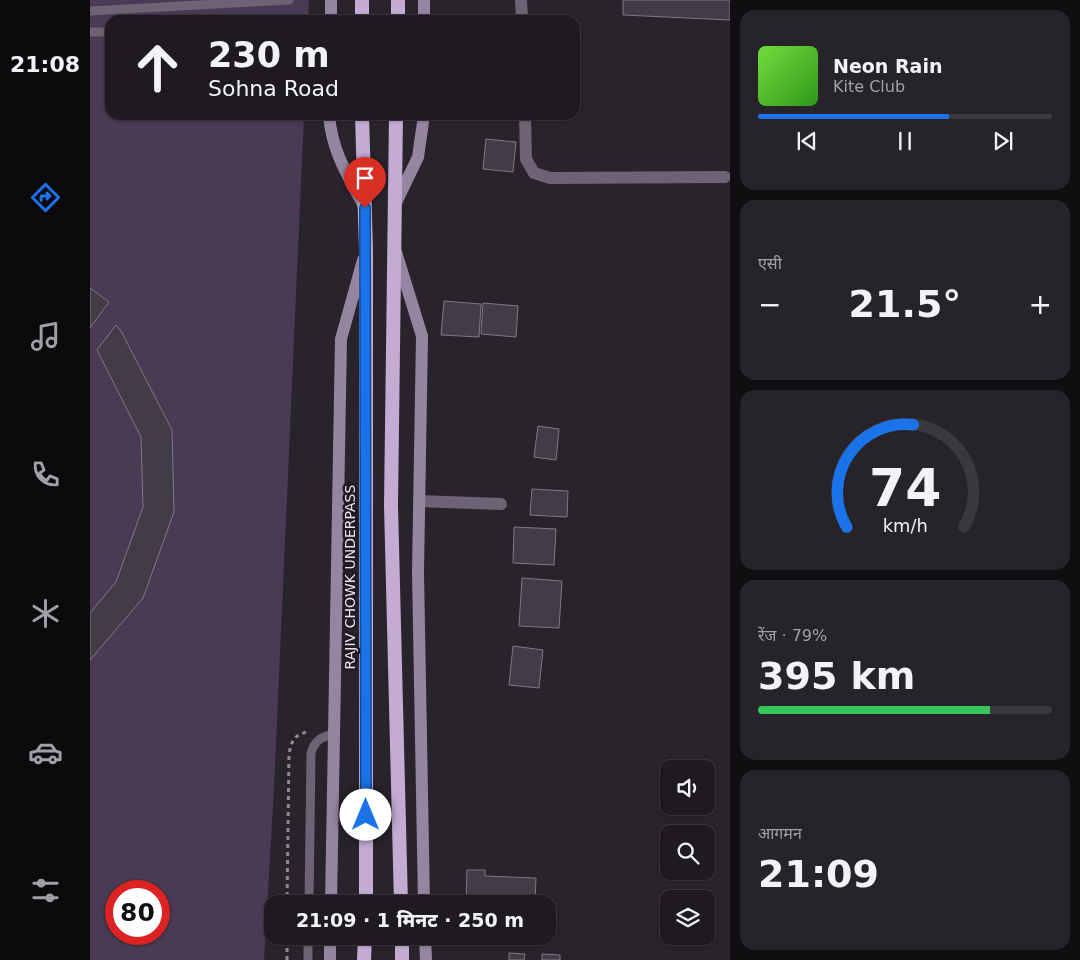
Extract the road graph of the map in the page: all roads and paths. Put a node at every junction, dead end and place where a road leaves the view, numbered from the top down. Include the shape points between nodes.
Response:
1 (289, 0) edge
2 (331, 0) edge
3 (362, 0) edge
4 (398, 0) edge
5 (424, 0) edge
6 (521, 0) edge
7 (90, 11) edge
8 (331, 15) edge
9 (362, 15) edge
10 (398, 15) edge
11 (424, 15) edge
12 (522, 15) edge
13 (90, 32) edge
14 (105, 32) edge
15 (329, 120) edge
16 (362, 120) edge
17 (396, 120) edge
18 (423, 120) edge
19 (525, 120) edge
20 (725, 177) dead end
21 (396, 205) junction
22 (365, 208) junction
23 (395, 249) junction
24 (366, 251) junction
25 (419, 502) junction
26 (501, 504) dead end
27 (334, 729) junction
28 (287, 895) edge
29 (309, 895) edge
30 (331, 895) edge
31 (366, 895) edge
32 (401, 895) edge
33 (424, 895) edge
34 (287, 945) edge
35 (308, 945) edge
36 (330, 945) edge
37 (365, 945) edge
38 (402, 945) edge
39 (425, 945) edge
40 (287, 960) edge
41 (308, 960) edge
42 (330, 960) edge
43 (364, 960) edge
44 (402, 960) edge
45 (426, 960) edge

1 - 7 lane
2 - 8 main road
3 - 9 highway
4 - 10 highway
5 - 11 main road
6 - 12 street
13 - 14 lane
15 - 22 main road via 336,152
16 - 22 highway, RAJIV CHOWK UNDERPASS
17 - 21 highway
18 - 21 main road via 418,157
19 - 20 street via 526,159 534,173 550,178
21 - 23 highway
22 - 24 highway, RAJIV CHOWK UNDERPASS
23 - 25 main road via 422,336
23 - 32 highway via 391,505
24 - 27 main road via 340,339
24 - 31 highway, RAJIV CHOWK UNDERPASS
25 - 26 street
25 - 33 main road
27 - 28 path via 298,735 291,744
27 - 29 lane via 314,743 311,753
27 - 30 main road
34 - 40 path
35 - 41 lane
36 - 42 main road
37 - 43 highway
38 - 44 highway
39 - 45 main road

